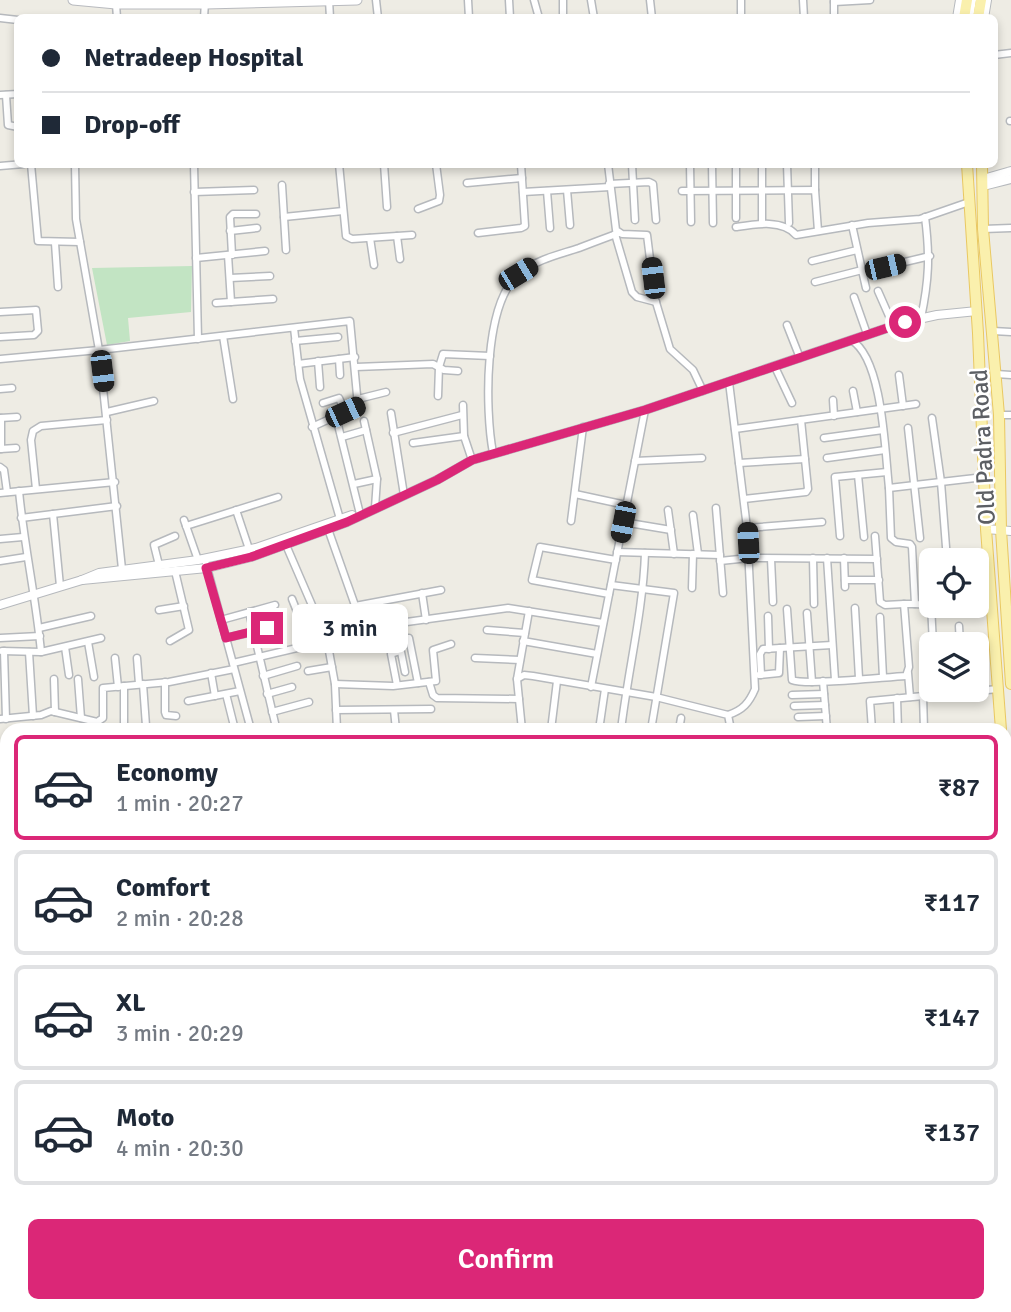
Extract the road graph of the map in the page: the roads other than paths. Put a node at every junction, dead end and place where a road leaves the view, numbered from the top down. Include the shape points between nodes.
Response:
1 (74, 0) edge
2 (358, 0) edge
3 (867, 0) edge
4 (329, 1) edge
5 (834, 1) edge
6 (193, 2) edge
7 (205, 2) edge
8 (116, 4) junction
9 (117, 14) edge
10 (3, 95) edge
11 (14, 126) edge
12 (32, 168) edge
13 (75, 168) edge
14 (194, 168) edge
15 (339, 168) edge
16 (384, 168) edge
17 (436, 168) edge
18 (521, 168) edge
19 (608, 168) edge
20 (632, 168) edge
21 (690, 168) edge
22 (712, 168) edge
23 (736, 168) edge
24 (762, 168) edge
25 (788, 168) edge
26 (815, 168) edge
27 (967, 168) edge
28 (982, 168) edge
29 (1011, 171) edge
30 (522, 178) junction
31 (1011, 179) edge
32 (467, 183) dead end
33 (633, 183) junction
34 (983, 183) junction
35 (282, 185) dead end
36 (610, 185) junction
37 (254, 190) dead end
38 (567, 190) junction
39 (736, 190) junction
40 (762, 190) junction
41 (789, 190) junction
42 (815, 190) junction
43 (547, 191) junction
44 (682, 191) dead end
45 (691, 191) junction
46 (712, 191) junction
47 (194, 192) junction
48 (523, 192) junction
49 (970, 202) junction
50 (387, 207) dead end
51 (418, 209) dead end
52 (343, 211) junction
53 (256, 214) dead end
54 (284, 217) junction
55 (925, 217) junction
56 (736, 218) dead end
57 (635, 220) dead end
58 (656, 220) dead end
59 (691, 222) dead end
60 (713, 223) dead end
61 (762, 223) junction
62 (789, 223) dead end
63 (569, 225) dead end
64 (852, 225) junction
65 (736, 227) dead end
66 (257, 228) dead end
67 (550, 228) dead end
68 (1011, 228) edge
69 (983, 229) junction
70 (230, 231) junction
71 (818, 231) junction
72 (478, 233) dead end
73 (617, 233) junction
74 (412, 234) dead end
75 (397, 236) junction
76 (370, 238) junction
77 (80, 242) junction
78 (55, 243) junction
79 (286, 250) dead end
80 (857, 250) junction
81 (265, 251) dead end
82 (230, 255) junction
83 (930, 256) junction
84 (196, 258) junction
85 (400, 259) dead end
86 (812, 261) dead end
87 (374, 265) dead end
88 (862, 271) junction
89 (270, 276) dead end
90 (230, 278) junction
91 (815, 282) dead end
92 (58, 287) dead end
93 (866, 288) dead end
94 (878, 291) dead end
95 (854, 297) dead end
96 (273, 299) dead end
97 (231, 302) junction
98 (656, 302) junction
99 (216, 303) dead end
100 (977, 311) junction
101 (0, 312) edge
102 (921, 318) junction
103 (787, 325) dead end
104 (893, 326) junction
105 (294, 328) junction
106 (993, 331) junction
107 (1011, 332) edge
108 (867, 334) junction
109 (223, 336) junction
110 (0, 337) edge
111 (338, 337) dead end
112 (198, 339) junction
113 (850, 339) junction
114 (295, 341) junction
115 (99, 351) junction
116 (355, 356) junction
117 (490, 356) junction
118 (800, 358) junction
119 (0, 359) edge
120 (339, 359) junction
121 (318, 361) junction
122 (298, 364) junction
123 (356, 367) junction
124 (439, 367) junction
125 (775, 367) junction
126 (458, 371) dead end
127 (996, 374) junction
128 (340, 375) dead end
129 (900, 375) dead end
130 (1011, 375) edge
131 (729, 382) junction
132 (320, 387) dead end
133 (12, 388) dead end
134 (0, 389) edge
135 (704, 391) junction
136 (853, 391) dead end
137 (386, 392) dead end
138 (438, 396) dead end
139 (233, 399) dead end
140 (358, 400) junction
141 (833, 400) dead end
142 (154, 401) dead end
143 (792, 403) dead end
144 (323, 404) dead end
145 (916, 404) dead end
146 (463, 405) dead end
147 (903, 406) junction
148 (880, 409) junction
149 (645, 410) junction
150 (345, 412) junction
151 (857, 412) junction
152 (391, 413) dead end
153 (462, 415) junction
154 (999, 415) junction
155 (1011, 415) edge
156 (107, 416) junction
157 (834, 416) junction
158 (17, 417) dead end
159 (1, 418) edge
160 (932, 418) dead end
161 (802, 420) junction
162 (364, 421) dead end
163 (338, 425) dead end
164 (313, 427) junction
165 (583, 427) junction
166 (908, 428) dead end
167 (735, 429) junction
168 (366, 430) junction
169 (883, 430) junction
170 (393, 433) junction
171 (464, 436) junction
172 (342, 437) junction
173 (824, 438) dead end
174 (413, 443) dead end
175 (16, 448) dead end
176 (0, 449) edge
177 (885, 450) junction
178 (493, 453) junction
179 (702, 458) dead end
180 (827, 458) dead end
181 (805, 459) junction
182 (472, 460) junction
183 (635, 461) junction
184 (739, 463) junction
185 (0, 467) edge
186 (887, 472) junction
187 (858, 475) junction
188 (984, 477) junction
189 (377, 479) junction
190 (115, 482) junction
191 (941, 482) junction
192 (354, 484) junction
193 (915, 485) junction
194 (889, 488) junction
195 (36, 489) junction
196 (19, 491) junction
197 (3, 493) edge
198 (575, 494) junction
199 (404, 495) junction
200 (278, 497) dead end
201 (744, 499) junction
202 (626, 505) junction
203 (117, 506) junction
204 (374, 508) junction
205 (716, 508) dead end
206 (236, 510) junction
207 (668, 510) dead end
208 (362, 513) junction
209 (53, 514) junction
210 (693, 515) dead end
211 (21, 518) junction
212 (340, 519) junction
213 (571, 521) dead end
214 (623, 522) junction
215 (822, 522) dead end
216 (747, 528) junction
217 (328, 529) junction
218 (986, 529) junction
219 (671, 530) junction
220 (1006, 531) edge
221 (175, 536) dead end
222 (840, 536) dead end
223 (876, 536) dead end
224 (23, 537) junction
225 (864, 537) dead end
226 (920, 538) dead end
227 (0, 539) edge
228 (286, 545) junction
229 (946, 548) edge
230 (249, 549) junction
231 (645, 553) junction
232 (674, 554) junction
233 (695, 554) junction
234 (616, 556) junction
235 (26, 557) junction
236 (720, 558) junction
237 (748, 558) junction
238 (757, 558) dead end
239 (813, 558) junction
240 (827, 558) junction
241 (844, 558) junction
242 (771, 559) junction
243 (877, 559) junction
244 (0, 561) edge
245 (203, 562) junction
246 (159, 565) junction
247 (122, 569) junction
248 (175, 571) junction
249 (82, 580) junction
250 (879, 580) junction
251 (611, 585) junction
252 (60, 586) junction
253 (692, 588) dead end
254 (644, 589) junction
255 (441, 590) dead end
256 (422, 593) junction
257 (723, 593) dead end
258 (32, 594) junction
259 (609, 594) junction
260 (292, 599) dead end
261 (773, 602) dead end
262 (991, 602) joint
263 (814, 604) dead end
264 (904, 604) junction
265 (915, 604) junction
266 (919, 604) edge
267 (0, 605) edge
268 (275, 605) dead end
269 (184, 606) junction
270 (355, 607) junction
271 (855, 608) dead end
272 (787, 609) dead end
273 (159, 610) dead end
274 (529, 611) junction
275 (249, 612) junction
276 (807, 613) dead end
277 (91, 616) dead end
278 (768, 616) dead end
279 (880, 617) dead end
280 (221, 620) junction
281 (426, 620) junction
282 (603, 623) junction
283 (282, 625) dead end
284 (959, 626) dead end
285 (363, 628) junction
286 (486, 630) dead end
287 (253, 631) junction
288 (39, 632) junction
289 (959, 632) edge
290 (525, 633) junction
291 (0, 638) edge
292 (101, 638) dead end
293 (226, 638) junction
294 (409, 638) dead end
295 (327, 640) junction
296 (170, 641) dead end
297 (523, 641) junction
298 (88, 642) junction
299 (399, 642) dead end
300 (451, 644) dead end
301 (310, 645) junction
302 (832, 645) junction
303 (809, 646) junction
304 (65, 647) junction
305 (780, 648) junction
306 (789, 648) junction
307 (769, 649) junction
308 (2, 651) edge
309 (400, 651) junction
310 (29, 652) junction
311 (41, 652) junction
312 (597, 654) junction
313 (258, 657) junction
314 (115, 658) dead end
315 (137, 658) dead end
316 (475, 658) dead end
317 (520, 660) junction
318 (233, 666) junction
319 (297, 666) dead end
320 (332, 667) junction
321 (308, 671) dead end
322 (405, 672) dead end
323 (211, 673) junction
324 (908, 673) junction
325 (69, 675) dead end
326 (757, 675) junction
327 (263, 676) junction
328 (94, 677) dead end
329 (883, 677) junction
330 (859, 678) junction
331 (54, 679) dead end
332 (78, 679) dead end
333 (517, 679) junction
334 (835, 680) junction
335 (557, 681) junction
336 (824, 681) junction
337 (165, 682) junction
338 (429, 682) junction
339 (812, 682) junction
340 (418, 683) junction
341 (141, 684) junction
342 (335, 684) junction
343 (1011, 684) edge
344 (397, 685) junction
345 (121, 686) junction
346 (292, 687) dead end
347 (591, 687) junction
348 (605, 689) junction
349 (998, 689) junction
350 (989, 690) edge
351 (240, 691) junction
352 (625, 692) junction
353 (226, 694) junction
354 (267, 694) junction
355 (824, 694) junction
356 (792, 695) dead end
357 (919, 695) edge
358 (215, 696) junction
359 (910, 696) junction
360 (656, 697) junction
361 (897, 698) junction
362 (519, 699) junction
363 (188, 701) dead end
364 (309, 702) dead end
365 (923, 702) edge
366 (825, 705) junction
367 (794, 706) dead end
368 (431, 709) dead end
369 (336, 710) junction
370 (394, 710) junction
371 (55, 712) junction
372 (272, 712) junction
373 (729, 715) junction
374 (33, 716) junction
375 (176, 716) dead end
376 (826, 716) junction
377 (80, 718) junction
378 (681, 718) dead end
379 (798, 718) dead end
380 (3, 719) edge
381 (124, 723) edge
382 (146, 723) edge
383 (233, 723) edge
384 (249, 723) edge
385 (275, 723) dead end
386 (337, 723) edge
387 (395, 723) edge
388 (521, 723) edge
389 (552, 723) edge
390 (600, 723) edge
391 (622, 723) edge
392 (653, 723) edge
393 (680, 723) edge
394 (730, 723) edge
395 (827, 723) edge
396 (872, 723) edge
397 (898, 723) edge
398 (924, 723) edge
399 (1000, 723) edge

1 - 8 main road
2 - 4 main road
3 - 5 street
4 - 7 main road
6 - 7 main road
6 - 8 main road
8 - 9 street
10 - 11 street via 8,125
12 - 78 street via 37,239
13 - 77 street
14 - 47 street
15 - 52 street
16 - 50 street
17 - 51 street via 439,201
18 - 30 street
19 - 36 street
20 - 33 street
21 - 45 street
22 - 46 street
23 - 39 street
24 - 40 street
25 - 41 street
26 - 42 street
27 - 49 main road, Old Padra Road
28 - 34 main road, Old Padra Road
29 - 34 street
30 - 32 street
30 - 48 street
31 - 34 street
33 - 36 street
33 - 57 street
33 - 58 street via 653,184
34 - 69 main road, Old Padra Road
35 - 54 street
36 - 38 street
36 - 73 street
37 - 47 street
38 - 43 street
38 - 63 street
39 - 40 street
39 - 46 street
39 - 56 street
40 - 41 street
40 - 61 street
41 - 42 street
41 - 62 street
42 - 71 street
43 - 48 street
43 - 67 street
44 - 45 street
45 - 46 street
45 - 59 street
46 - 60 street
47 - 84 street
48 - 72 street via 523,228
49 - 55 street
49 - 100 main road, Old Padra Road
52 - 54 street
52 - 76 street via 346,236
53 - 70 street via 231,216
54 - 79 street
55 - 64 street
55 - 83 street
61 - 65 street
61 - 71 street via 791,229 796,235
64 - 71 street
64 - 80 street
66 - 70 street
68 - 69 street
69 - 106 main road, Old Padra Road
70 - 82 street
73 - 98 street via 632,292
73 - 98 street via 647,235
73 - 117 street via 554,254 518,274 495,320
74 - 75 street
75 - 76 street
75 - 85 street
76 - 87 street
77 - 78 street
77 - 115 street
78 - 92 street
80 - 86 street
80 - 88 street
81 - 82 street
82 - 84 street
82 - 90 street
83 - 88 street
83 - 102 street
84 - 112 street
88 - 91 street
88 - 93 street
89 - 90 street
90 - 97 street
94 - 104 street
95 - 108 street
96 - 97 street
97 - 99 street
98 - 135 street via 672,352 693,370
100 - 102 street
100 - 188 main road, Old Padra Road
101 - 110 street via 36,310 38,331
102 - 104 street
103 - 118 street
104 - 108 street
105 - 109 street
105 - 114 street
105 - 116 street via 350,321
106 - 107 street
106 - 127 main road, Old Padra Road
108 - 113 street
109 - 112 street
109 - 139 street
111 - 114 street
112 - 115 street
113 - 118 street
113 - 148 street via 864,352
114 - 122 street
115 - 119 street
115 - 156 street
116 - 120 street
116 - 123 street
117 - 124 street via 443,354
117 - 178 street via 488,425
118 - 125 street
120 - 121 street
120 - 128 street
121 - 122 street
121 - 132 street
122 - 164 street
123 - 124 street
123 - 140 street
124 - 126 street
124 - 138 street
125 - 131 street
125 - 143 street
127 - 130 street
127 - 154 main road, Old Padra Road
129 - 147 street
131 - 135 street
131 - 167 street
133 - 134 street
135 - 149 street
136 - 151 street
137 - 140 street
140 - 150 street via 358,406
141 - 157 street
142 - 156 street
144 - 150 street via 339,398
145 - 147 street
146 - 153 street
147 - 148 street
148 - 151 street
148 - 169 street
149 - 165 street
149 - 183 street
150 - 164 street
151 - 157 street
152 - 170 street
153 - 170 street
153 - 171 street
154 - 155 street
154 - 220 main road, Old Padra Road
156 - 190 street
156 - 195 street via 33,431
157 - 161 street
158 - 159 street
159 - 176 street
160 - 191 street
161 - 167 street
161 - 181 street
162 - 168 street
163 - 172 street
164 - 212 street
165 - 178 street
165 - 198 street
166 - 193 street
167 - 184 street
168 - 172 street
168 - 189 street
169 - 173 street
169 - 177 street
170 - 199 street
171 - 174 street
171 - 182 street
172 - 192 street
175 - 176 street
177 - 180 street
177 - 186 street
178 - 182 street
179 - 183 street
181 - 184 street
181 - 201 street via 806,492
182 - 199 street
183 - 202 street
184 - 201 street
185 - 197 street via 4,470
186 - 187 street
186 - 194 street
187 - 222 street via 835,477
187 - 225 street
188 - 191 street
188 - 218 main road, Old Padra Road
189 - 192 street
189 - 204 street
190 - 195 street
190 - 203 street
191 - 193 street
191 - 229 street
192 - 208 street
193 - 194 street
193 - 226 street
194 - 265 street via 891,538 912,547
195 - 196 street
196 - 197 street
196 - 211 street
198 - 202 street
198 - 213 street
199 - 204 street
200 - 206 street
201 - 216 street
202 - 214 street
203 - 209 street
203 - 247 street
204 - 208 street
205 - 236 street
206 - 230 street
206 - 245 street via 185,523
207 - 219 street
208 - 212 street
208 - 217 street
209 - 211 street
209 - 252 street
210 - 233 street
211 - 224 street
212 - 230 street
214 - 219 street
214 - 234 street
215 - 216 street
216 - 237 street
217 - 228 street
217 - 270 street
218 - 220 street
218 - 262 main road, Old Padra Road
219 - 232 street
220 - 343 main road, Old Padra Road
221 - 246 street via 154,545
223 - 243 street
224 - 227 street
224 - 235 street
228 - 245 street via 251,557
228 - 295 street
230 - 245 street
231 - 232 street
231 - 234 street
231 - 254 street
232 - 233 street
233 - 236 street
233 - 253 street
234 - 251 street
234 - 259 street via 540,547 532,580
235 - 244 street
235 - 258 street
236 - 237 street
236 - 257 street
237 - 326 street
238 - 242 street
239 - 240 street
239 - 242 street
239 - 263 street
240 - 241 street
240 - 302 street
241 - 243 street
241 - 250 street via 845,584
242 - 261 street
243 - 250 street
245 - 246 street
245 - 248 street
245 - 280 street
246 - 247 street
247 - 249 street
248 - 249 street
248 - 269 street
249 - 252 street
250 - 264 street via 882,604
251 - 254 street
251 - 259 street
252 - 258 street
254 - 352 street
254 - 360 street via 674,593
255 - 256 street
256 - 270 street
256 - 281 street
258 - 267 street
258 - 288 street
259 - 282 street
260 - 301 street
262 - 349 main road, Old Padra Road
264 - 265 street
264 - 324 street
265 - 266 street
268 - 275 street
269 - 273 street
269 - 296 street via 189,630
270 - 285 street
271 - 330 street
272 - 306 street
274 - 281 street via 508,608
274 - 282 street
274 - 290 street
275 - 280 street
275 - 287 street
276 - 303 street
277 - 288 street
278 - 307 street
279 - 329 street
280 - 293 street
281 - 285 street
282 - 312 street
283 - 287 street
284 - 289 street
285 - 295 street
286 - 290 street
287 - 293 street
287 - 313 street
288 - 291 street
288 - 311 street
290 - 297 street
292 - 298 street
293 - 318 street
294 - 340 street
295 - 301 street
295 - 320 street
297 - 312 street
297 - 317 street
298 - 304 street
298 - 328 street
299 - 309 street
300 - 338 street via 434,648 438,678
301 - 313 street
302 - 303 street
302 - 334 street
303 - 306 street
303 - 339 street
304 - 311 street
304 - 325 street
305 - 306 street
305 - 307 street
305 - 326 street via 779,673
306 - 339 street via 792,680
307 - 326 street via 761,651
308 - 310 street
308 - 380 street
309 - 322 street
309 - 344 street via 391,654
310 - 311 street
310 - 374 street
312 - 347 street
313 - 318 street
313 - 327 street
314 - 345 street
315 - 341 street
316 - 317 street
317 - 333 street
318 - 323 street
318 - 351 street
319 - 327 street
320 - 321 street
320 - 342 street
323 - 337 street
323 - 358 street
324 - 329 street
324 - 359 street
326 - 373 street via 749,702
327 - 354 street
329 - 330 street
330 - 334 street
331 - 371 street
332 - 377 street
333 - 335 street via 524,675
333 - 362 street
334 - 336 street
335 - 347 street
335 - 389 street
336 - 339 street
336 - 355 street
337 - 341 street
337 - 375 street via 164,712
338 - 340 street
338 - 362 street via 437,698
340 - 344 street
341 - 345 street
341 - 382 street
342 - 344 street
342 - 369 street
345 - 377 street via 103,688 103,718 92,722
345 - 381 street
346 - 354 street
347 - 348 street
348 - 352 street
348 - 390 street
349 - 350 street
349 - 399 main road, Old Padra Road
351 - 353 street
351 - 384 street
352 - 360 street
352 - 391 street
353 - 358 street
353 - 383 street
354 - 372 street
355 - 356 street
355 - 366 street
357 - 359 street
358 - 363 street
359 - 361 street
360 - 373 street
360 - 392 street
361 - 396 street via 870,701
361 - 397 street
362 - 388 street
364 - 372 street
365 - 398 street
366 - 367 street
366 - 376 street
368 - 370 street
369 - 370 street
369 - 386 street
370 - 387 street
371 - 374 street
371 - 377 street
372 - 385 street
373 - 394 street
374 - 380 street
376 - 379 street
376 - 395 street
378 - 393 street

